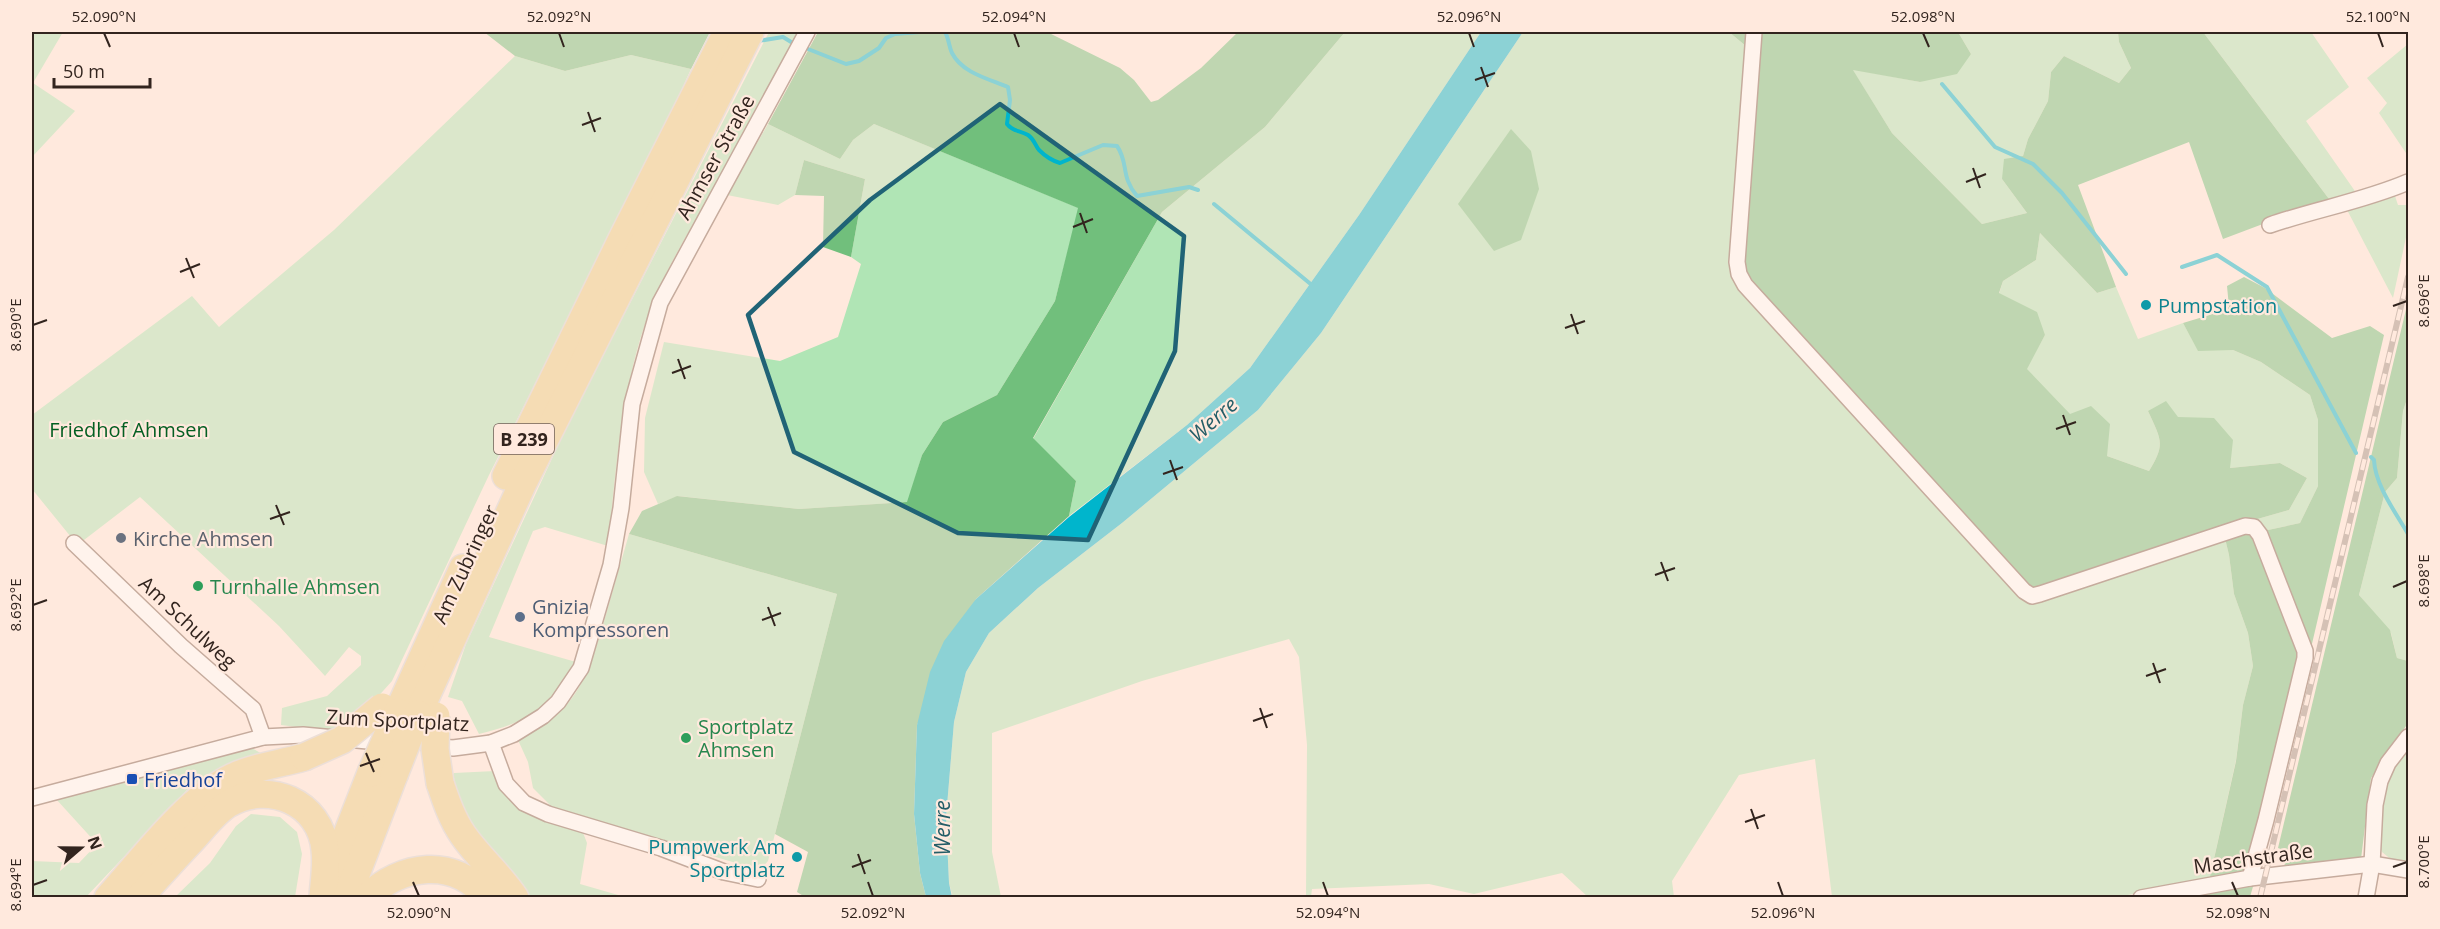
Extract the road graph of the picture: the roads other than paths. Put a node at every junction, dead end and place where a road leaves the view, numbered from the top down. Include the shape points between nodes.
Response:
1 (727, 32) edge
2 (750, 32) edge
3 (807, 32) edge
4 (1754, 32) edge
5 (705, 98) junction
6 (2409, 182) edge
7 (2270, 225) dead end
8 (660, 303) joint
9 (74, 543) dead end
10 (439, 642) junction
11 (409, 712) junction
12 (263, 737) junction
13 (2409, 737) edge
14 (491, 743) junction
15 (32, 798) edge
16 (2372, 864) junction
17 (2409, 870) edge
18 (2250, 878) junction
19 (758, 879) dead end
20 (108, 897) edge
21 (139, 897) edge
22 (331, 897) edge
23 (366, 897) edge
24 (488, 897) edge
25 (515, 897) edge
26 (2141, 897) edge
27 (2366, 897) edge

1 - 5 highway, B 239
2 - 5 highway, B 239
3 - 8 street, Ahmser Straße
4 - 18 street via 1739,274 2024,591 2032,596 2040,594 2245,526 2254,527 2260,535 2305,658
5 - 10 highway, Am Zubringer / B 239 via 630,247 531,425
6 - 7 street via 2365,199
8 - 14 street, Zum Sportplatz via 632,404 611,565 581,668 570,687 543,716
9 - 12 street, Am Schulweg via 253,710
10 - 11 highway
10 - 11 highway, Am Zubringer / B 239
11 - 20 highway, bridge via 304,757 253,768 216,786 189,808
11 - 22 highway, Am Zubringer / B 239, bridge
11 - 25 highway, bridge via 435,749 440,783 454,820
12 - 14 street, Zum Sportplatz via 303,735 453,748
12 - 15 street, Zum Sportplatz
13 - 16 street via 2388,763 2380,781
14 - 19 street via 506,784 524,803 724,872
16 - 17 street, Maschstraße
16 - 18 street, Maschstraße
16 - 27 street
18 - 26 street, Maschstraße
21 - 22 highway via 228,804 263,793 300,804 312,817 325,850
23 - 24 highway via 398,874 440,869 461,876

